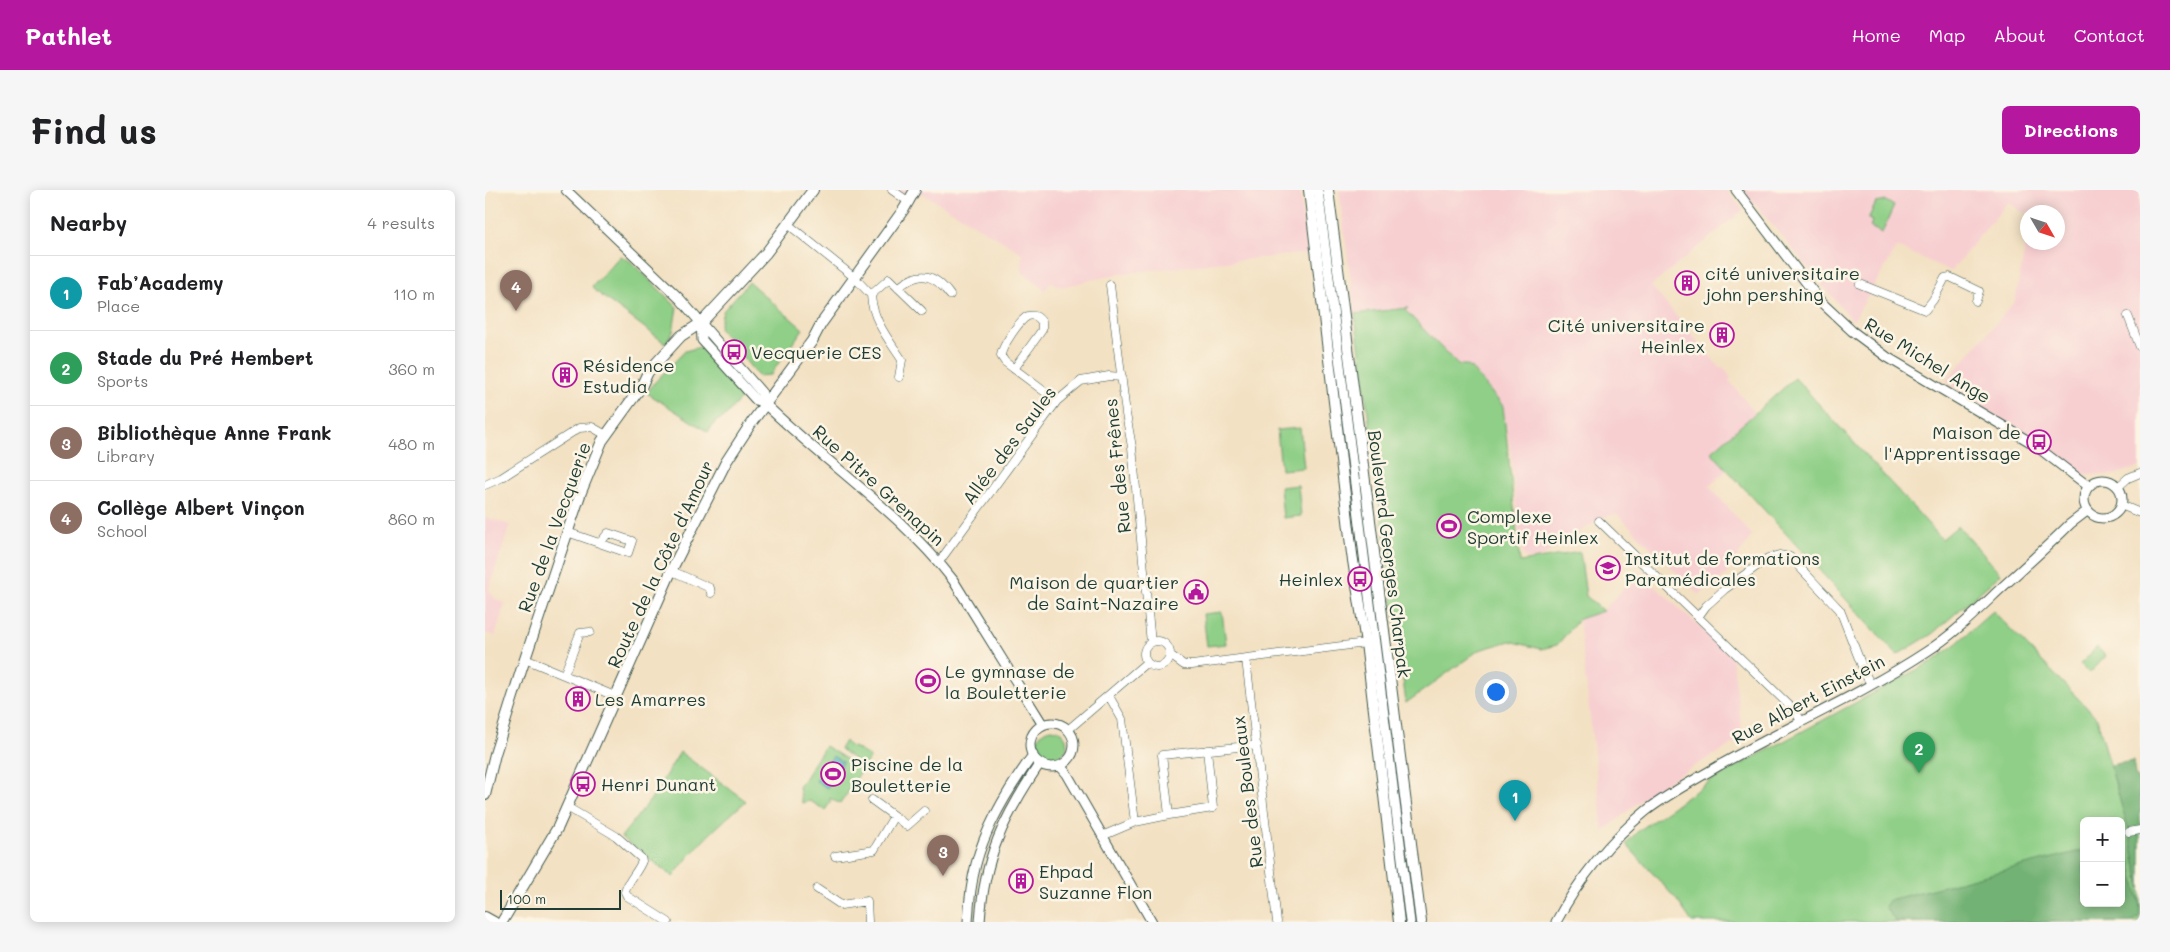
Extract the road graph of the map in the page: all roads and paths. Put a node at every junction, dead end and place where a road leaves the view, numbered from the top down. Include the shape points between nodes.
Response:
1 (566, 190) edge
2 (813, 190) edge
3 (893, 190) edge
4 (915, 190) edge
5 (1309, 190) edge
6 (1319, 190) edge
7 (1328, 190) edge
8 (1736, 190) edge
9 (909, 202) junction
10 (789, 225) junction
11 (855, 278) junction
12 (1860, 284) dead end
13 (1110, 285) dead end
14 (898, 288) junction
15 (871, 295) junction
16 (949, 295) dead end
17 (1976, 301) dead end
18 (922, 310) dead end
19 (2128, 316) dead end
20 (701, 324) junction
21 (2140, 347) edge
22 (1014, 369) junction
23 (899, 377) dead end
24 (1122, 377) junction
25 (1057, 402) junction
26 (765, 404) junction
27 (606, 435) junction
28 (2140, 472) edge
29 (485, 486) edge
30 (2089, 486) junction
31 (2118, 487) junction
32 (2121, 505) junction
33 (2087, 511) junction
34 (2140, 513) edge
35 (1599, 521) dead end
36 (567, 532) junction
37 (600, 543) dead end
38 (939, 562) junction
39 (672, 571) junction
40 (711, 593) dead end
41 (1698, 617) junction
42 (590, 632) dead end
43 (1151, 643) junction
44 (1366, 643) junction
45 (1170, 655) junction
46 (525, 659) junction
47 (1246, 659) junction
48 (1147, 662) junction
49 (564, 675) junction
50 (1871, 684) junction
51 (1109, 696) junction
52 (617, 697) junction
53 (1801, 720) junction
54 (1043, 725) junction
55 (1069, 729) junction
56 (1257, 744) junction
57 (1207, 750) junction
58 (1033, 755) junction
59 (1040, 763) junction
60 (1060, 766) junction
61 (485, 795) edge
62 (872, 800) dead end
63 (567, 808) junction
64 (924, 812) dead end
65 (1169, 815) junction
66 (894, 816) junction
67 (1135, 822) junction
68 (2140, 830) edge
69 (2129, 832) dead end
70 (1101, 836) junction
71 (835, 856) dead end
72 (817, 889) dead end
73 (485, 917) edge
74 (1149, 921) edge
75 (494, 922) edge
76 (502, 922) edge
77 (668, 922) edge
78 (868, 922) edge
79 (968, 922) edge
80 (979, 922) edge
81 (1277, 922) edge
82 (1399, 922) edge
83 (1410, 922) edge
84 (1421, 922) edge
85 (1556, 922) edge

1 - 20 street via 680,299
2 - 10 main road, Rue de la Vecquerie
3 - 9 street
4 - 9 main road, Route de la Côte d'Amour
5 - 44 main road, Boulevard Georges Charpak via 1352,554
6 - 83 street
7 - 84 main road, Boulevard Georges Charpak
8 - 30 street, Rue Michel Ange via 1821,302 1851,331 1887,357 2032,444
9 - 11 main road, Route de la Côte d'Amour
10 - 11 street
10 - 20 main road, Rue de la Vecquerie
11 - 15 street
11 - 26 main road, Route de la Côte d'Amour
12 - 17 street via 1925,310 1945,278 1950,277 1979,291
13 - 24 street, Rue des Frênes
14 - 15 street via 889,279
14 - 16 street via 918,275 943,285
14 - 18 street
15 - 23 street via 878,323 902,360
19 - 21 street
20 - 26 street, Rue Pitre Grenapin via 702,340 756,400
20 - 27 main road, Rue de la Vecquerie via 681,336 648,372
22 - 22 street via 1001,356 1001,349 1024,318 1037,316 1043,322 1042,330
22 - 25 street
24 - 25 street, Allée des Saules via 1081,381
24 - 43 street, Rue des Frênes
25 - 38 street, Allée des Saules
26 - 38 street, Rue Pitre Grenapin via 887,509
26 - 39 main road, Route de la Côte d'Amour via 726,462
27 - 29 street via 592,427 579,428
27 - 36 main road, Rue de la Vecquerie
28 - 31 street
30 - 31 street via 2101,480
30 - 33 street via 2083,502
31 - 32 street
32 - 33 street via 2115,514 2105,518 2095,517
32 - 34 street
33 - 50 street, Rue Albert Einstein via 1947,638
35 - 41 street
36 - 37 street
36 - 46 main road, Rue de la Vecquerie
38 - 54 street, Rue Pitre Grenapin
39 - 40 street via 710,588
39 - 52 main road, Route de la Côte d'Amour
41 - 50 street via 1725,589 1769,558 1779,555 1790,557 1840,610
41 - 53 street
42 - 49 street via 580,633
43 - 45 street via 1165,644
43 - 48 street via 1145,654
44 - 47 street
44 - 82 main road, Boulevard Georges Charpak
45 - 47 street via 1189,665
45 - 48 street via 1161,666
46 - 49 street
46 - 61 main road, Rue de la Vecquerie via 497,744
47 - 56 street, Rue des Bouleaux
48 - 51 street
49 - 52 street
50 - 53 street, Rue Albert Einstein
51 - 55 street
51 - 67 street via 1121,719
52 - 63 main road, Route de la Côte d'Amour
53 - 85 street, Rue Albert Einstein via 1647,811 1597,861
54 - 55 street via 1057,723
54 - 58 street via 1033,734 1030,748
55 - 60 street via 1075,742 1074,750 1067,762
56 - 57 street
56 - 81 street, Rue des Bouleaux
57 - 65 street via 1213,808
57 - 65 street via 1162,756
58 - 59 street
58 - 79 street via 1003,800 983,842 970,889
59 - 60 street
59 - 80 street via 1012,806 994,846 982,890
60 - 70 street
62 - 66 street
63 - 76 main road, Route de la Côte d'Amour
63 - 77 street via 615,836 641,858 641,866 625,892
64 - 66 street via 907,826
65 - 67 street
66 - 71 street via 874,850
67 - 70 street
68 - 69 street
70 - 74 street
72 - 78 street via 841,905 867,901
73 - 75 main road

